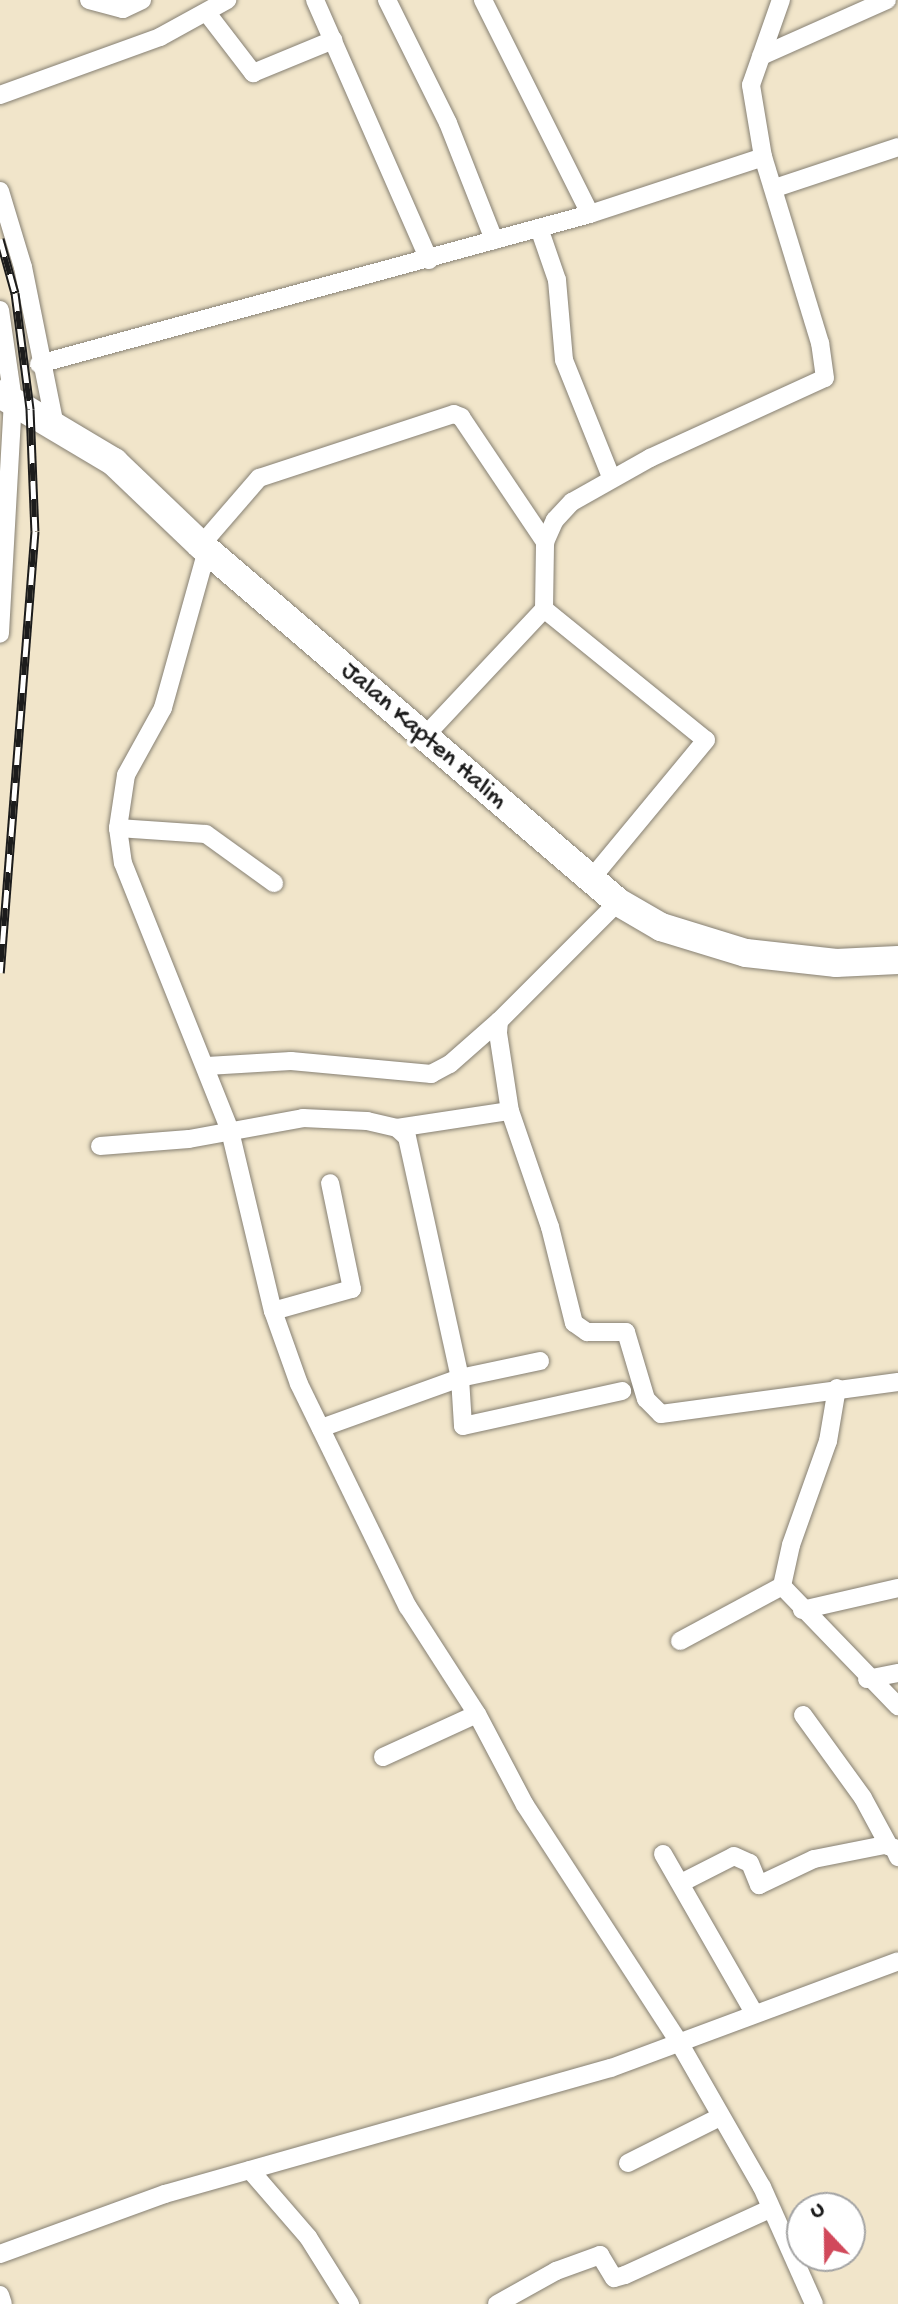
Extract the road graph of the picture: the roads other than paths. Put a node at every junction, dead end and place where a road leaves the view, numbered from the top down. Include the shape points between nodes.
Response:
1 (89, 0) edge
2 (142, 0) edge
3 (227, 0) edge
4 (315, 0) edge
5 (387, 0) edge
6 (483, 0) edge
7 (781, 0) edge
8 (887, 0) edge
9 (207, 13) junction
10 (333, 40) junction
11 (761, 56) junction
12 (0, 95) edge
13 (898, 147) edge
14 (763, 157) junction
15 (775, 188) junction
16 (0, 191) edge
17 (590, 214) junction
18 (539, 228) junction
19 (494, 240) junction
20 (429, 260) junction
21 (0, 310) edge
22 (39, 364) junction
23 (7, 397) edge
24 (55, 425) junction
25 (611, 477) junction
26 (2, 532) edge
27 (545, 542) junction
28 (204, 547) junction
29 (544, 609) junction
30 (0, 634) edge
31 (424, 737) junction
32 (118, 828) junction
33 (590, 880) junction
34 (274, 883) dead end
35 (618, 902) junction
36 (898, 960) edge
37 (499, 1021) junction
38 (207, 1066) junction
39 (510, 1111) junction
40 (397, 1128) junction
41 (230, 1131) junction
42 (100, 1146) dead end
43 (330, 1183) dead end
44 (273, 1311) junction
45 (540, 1361) dead end
46 (460, 1378) junction
47 (898, 1382) edge
48 (837, 1388) junction
49 (622, 1391) dead end
50 (321, 1428) junction
51 (782, 1586) junction
52 (898, 1588) edge
53 (802, 1610) junction
54 (680, 1641) dead end
55 (898, 1673) edge
56 (867, 1679) junction
57 (898, 1706) edge
58 (477, 1714) junction
59 (803, 1715) dead end
60 (383, 1757) dead end
61 (894, 1852) edge
62 (663, 1854) dead end
63 (681, 1883) junction
64 (898, 1961) edge
65 (754, 2013) junction
66 (680, 2044) junction
67 (720, 2117) junction
68 (628, 2163) dead end
69 (250, 2170) junction
70 (770, 2209) junction
71 (0, 2254) edge
72 (0, 2295) edge
73 (3, 2304) edge
74 (350, 2304) edge
75 (497, 2304) edge
76 (814, 2304) edge

1 - 2 street via 123,9
3 - 9 street
4 - 10 street
5 - 19 street via 448,123
6 - 17 street
7 - 11 street
8 - 11 street
9 - 10 street via 253,73
9 - 12 street via 160,37
10 - 20 street
11 - 14 street via 751,85
13 - 15 street
14 - 15 street
14 - 17 street
15 - 25 street via 820,343 825,378
16 - 22 street via 23,267
17 - 18 street
18 - 19 street
18 - 25 street via 557,280 564,360
19 - 20 street
20 - 22 street
21 - 23 street
22 - 24 street
23 - 24 main road, Jalan Kapten Halim
23 - 26 street
24 - 28 main road, Jalan Kapten Halim via 114,462
25 - 27 street via 572,502 555,520
26 - 30 street
27 - 28 street via 454,414 259,478
27 - 29 street
28 - 31 main road, Jalan Kapten Halim
28 - 32 street via 163,708 126,775
29 - 31 street
29 - 33 street via 706,740
31 - 33 main road, Jalan Kapten Halim
32 - 34 street via 206,834
32 - 38 street via 123,863
33 - 35 main road, Jalan Kapten Halim
35 - 36 main road, Jalan Kapten Halim via 661,927 746,953 836,963
35 - 37 street
37 - 38 street via 431,1074 291,1061
37 - 39 street
38 - 41 street
39 - 40 street
39 - 48 street via 550,1227 570,1315 587,1332 626,1332 652,1411 661,1414
40 - 41 street via 331,1117
40 - 46 street via 407,1137
41 - 42 street
41 - 44 street
43 - 44 street via 352,1289
44 - 50 street
45 - 46 street
46 - 49 street via 463,1426
46 - 50 street
47 - 48 street
48 - 51 street via 828,1441
50 - 58 street via 408,1607
51 - 53 street
51 - 54 street
52 - 53 street
53 - 56 street
55 - 56 street
56 - 57 street
58 - 60 street
58 - 66 street via 525,1805
59 - 61 street via 863,1798
61 - 63 street via 814,1859 759,1885 750,1863 734,1856
62 - 63 street
63 - 65 street
64 - 65 street
65 - 66 street
66 - 67 street
66 - 69 street via 336,2150
67 - 68 street
67 - 70 street
69 - 71 street
69 - 74 street via 308,2237
70 - 75 street via 625,2275 614,2278 600,2255 556,2271
70 - 76 street
72 - 73 street

